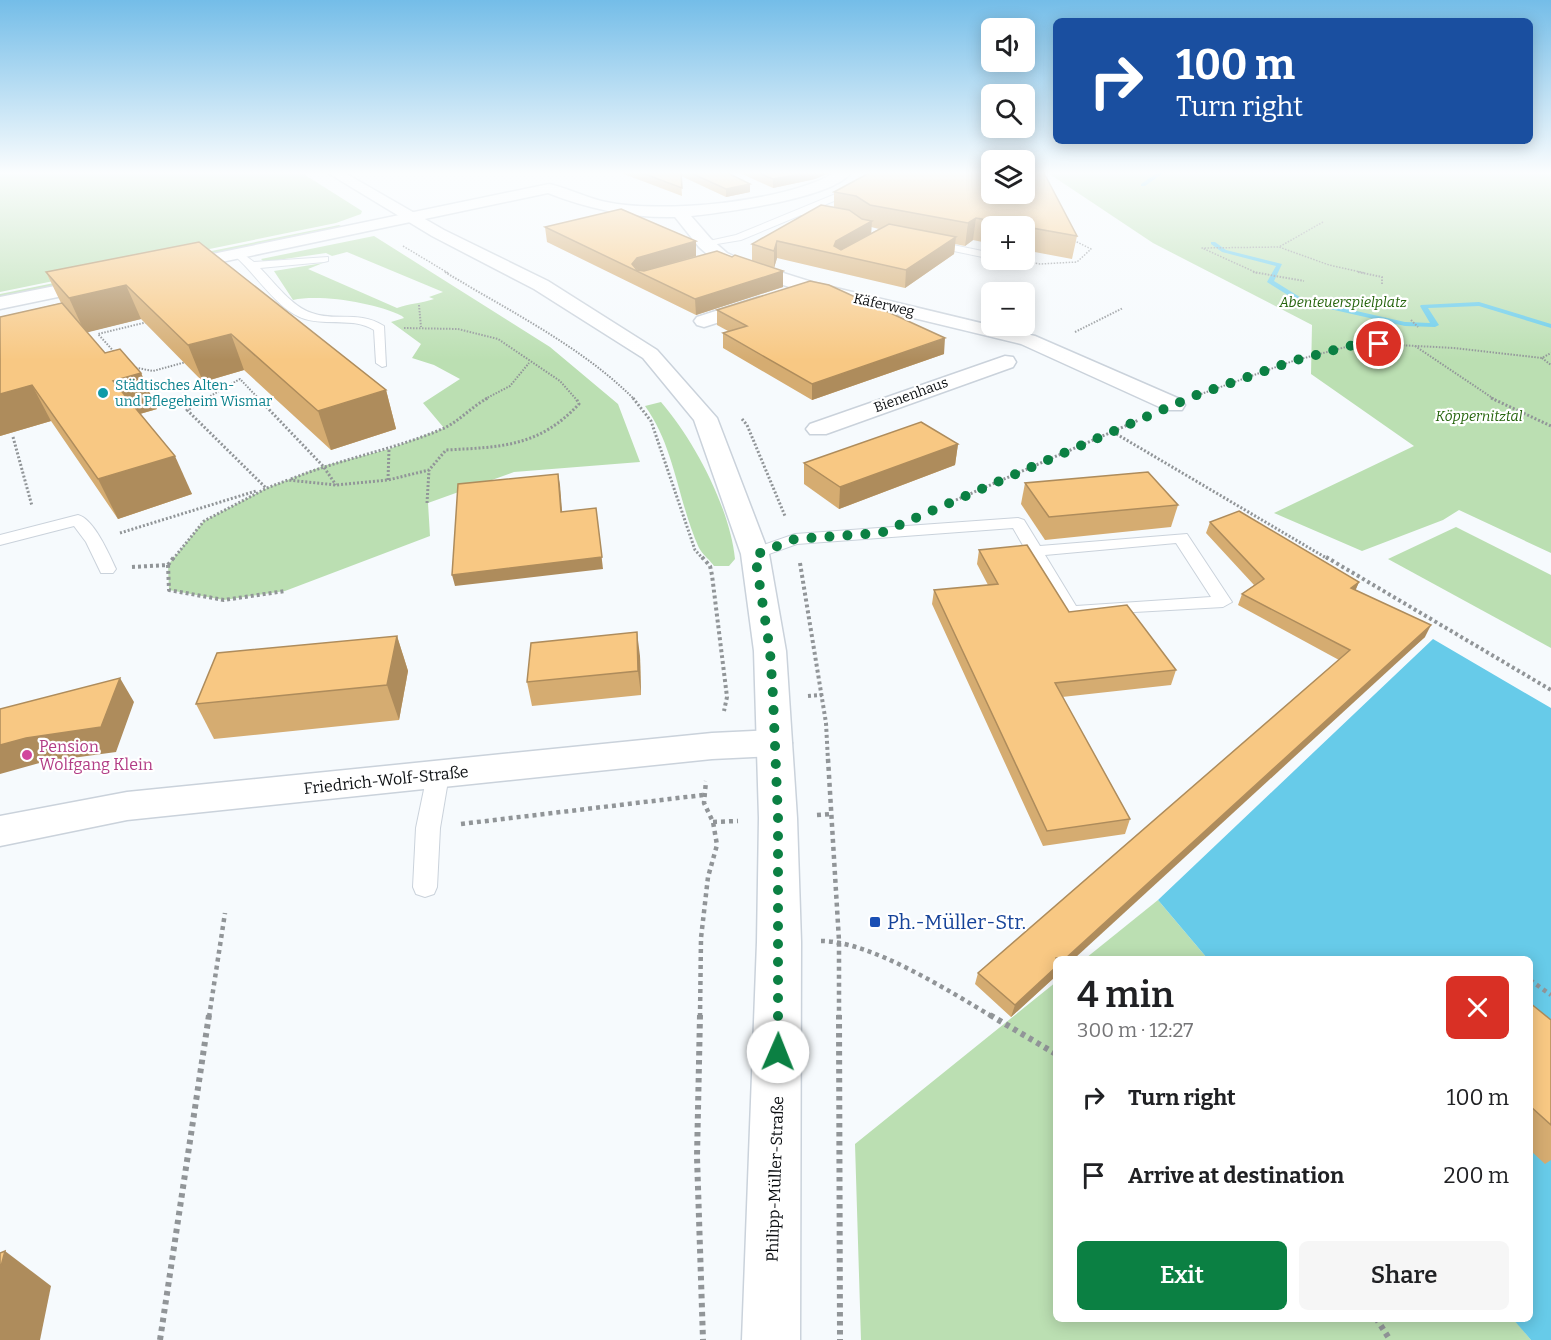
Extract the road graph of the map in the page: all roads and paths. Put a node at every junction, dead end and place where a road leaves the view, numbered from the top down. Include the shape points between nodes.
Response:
1 (324, 236) edge
2 (446, 236) edge
3 (699, 236) edge
4 (744, 236) edge
5 (1299, 236) edge
6 (1063, 238) edge
7 (920, 242) edge
8 (705, 243) junction
9 (1279, 247) junction
10 (981, 253) edge
11 (239, 254) junction
12 (722, 257) junction
13 (324, 259) dead end
14 (1035, 263) edge
15 (700, 264) edge
16 (255, 265) junction
17 (155, 271) edge
18 (122, 278) edge
19 (1304, 280) dead end
20 (1382, 284) dead end
21 (809, 287) junction
22 (0, 303) edge
23 (418, 305) dead end
24 (1123, 308) dead end
25 (1411, 320) dead end
26 (704, 321) dead end
27 (969, 325) junction
28 (421, 327) junction
29 (1418, 327) dead end
30 (380, 329) junction
31 (98, 333) joint
32 (1039, 345) junction
33 (1415, 345) junction
34 (1551, 353) edge
35 (1542, 358) junction
36 (1005, 362) junction
37 (381, 363) dead end
38 (529, 363) junction
39 (1551, 365) edge
40 (1174, 405) junction
41 (1551, 426) edge
42 (818, 429) dead end
43 (1113, 432) junction
44 (13, 437) dead end
45 (389, 449) junction
46 (323, 466) junction
47 (429, 470) junction
48 (288, 480) junction
49 (388, 480) junction
50 (336, 485) junction
51 (267, 488) junction
52 (955, 501) dead end
53 (427, 503) dead end
54 (39, 530) junction
55 (795, 539) junction
56 (0, 540) edge
57 (94, 541) junction
58 (1035, 551) junction
59 (755, 555) junction
60 (168, 565) junction
61 (107, 569) joint
62 (285, 591) dead end
63 (1551, 690) edge
64 (774, 743) junction
65 (438, 775) junction
66 (703, 795) dead end
67 (428, 828) junction
68 (0, 831) edge
69 (425, 887) dead end
70 (225, 913) dead end
71 (839, 941) junction
72 (779, 942) junction
73 (1533, 982) edge
74 (1551, 995) edge
75 (1053, 1052) edge
76 (1379, 1322) edge
77 (160, 1340) edge
78 (771, 1340) edge
79 (840, 1340) edge
80 (1390, 1340) edge

1 - 11 street
2 - 59 street, Philipp-Müller-Straße via 541,285 650,354 705,418
3 - 8 street, Käferweg
4 - 8 lane
5 - 9 path
6 - 14 path via 1091,249 1077,262
7 - 10 lane
8 - 12 street, Käferweg
9 - 19 path via 1202,248 1256,273
9 - 20 path via 1329,266 1382,277
11 - 16 lane
11 - 17 street
12 - 15 street
12 - 21 street, Käferweg
13 - 16 lane
16 - 30 lane via 280,295 307,316 369,320
18 - 22 street via 32,303
21 - 26 street
21 - 27 street, Käferweg
23 - 28 path
24 - 32 path
25 - 29 path
27 - 32 street, Käferweg
27 - 36 street via 979,333 981,350
28 - 30 path
28 - 38 path via 472,332 509,345
30 - 37 lane
31 - 31 path via 127,366 144,370 208,356 168,317
32 - 36 street via 1030,353
32 - 40 street, Käferweg
33 - 35 path
33 - 40 path via 1361,343 1293,361
33 - 41 path via 1487,396
34 - 35 path
35 - 39 path
36 - 42 street, Bienenhaus
38 - 45 path via 510,386 478,403 445,428
38 - 47 path via 572,388 579,404 563,424 532,441 446,450
40 - 43 path
43 - 52 path
43 - 63 path
44 - 54 path
45 - 46 path
45 - 49 path
46 - 48 path
46 - 50 path
46 - 51 path via 240,379 188,410
47 - 49 path
47 - 53 path
48 - 50 path
48 - 51 path
49 - 50 path
51 - 57 path
51 - 60 path via 204,521
54 - 56 lane
54 - 57 lane via 78,520
55 - 58 lane via 1018,523
55 - 59 lane
55 - 71 path via 808,598 826,723
57 - 61 lane
58 - 58 lane via 1181,538 1223,602 1070,612
59 - 64 street, Philipp-Müller-Straße via 770,651
60 - 61 path
60 - 62 path via 169,590 224,600
64 - 65 street, Friedrich-Wolf-Straße
64 - 72 street, Philipp-Müller-Straße
65 - 67 lane
65 - 68 street, Friedrich-Wolf-Straße via 127,806
66 - 67 path
67 - 69 lane
70 - 77 path
71 - 72 path
71 - 75 path via 918,974
71 - 79 path
72 - 78 street, Philipp-Müller-Straße
73 - 74 path
76 - 80 path

